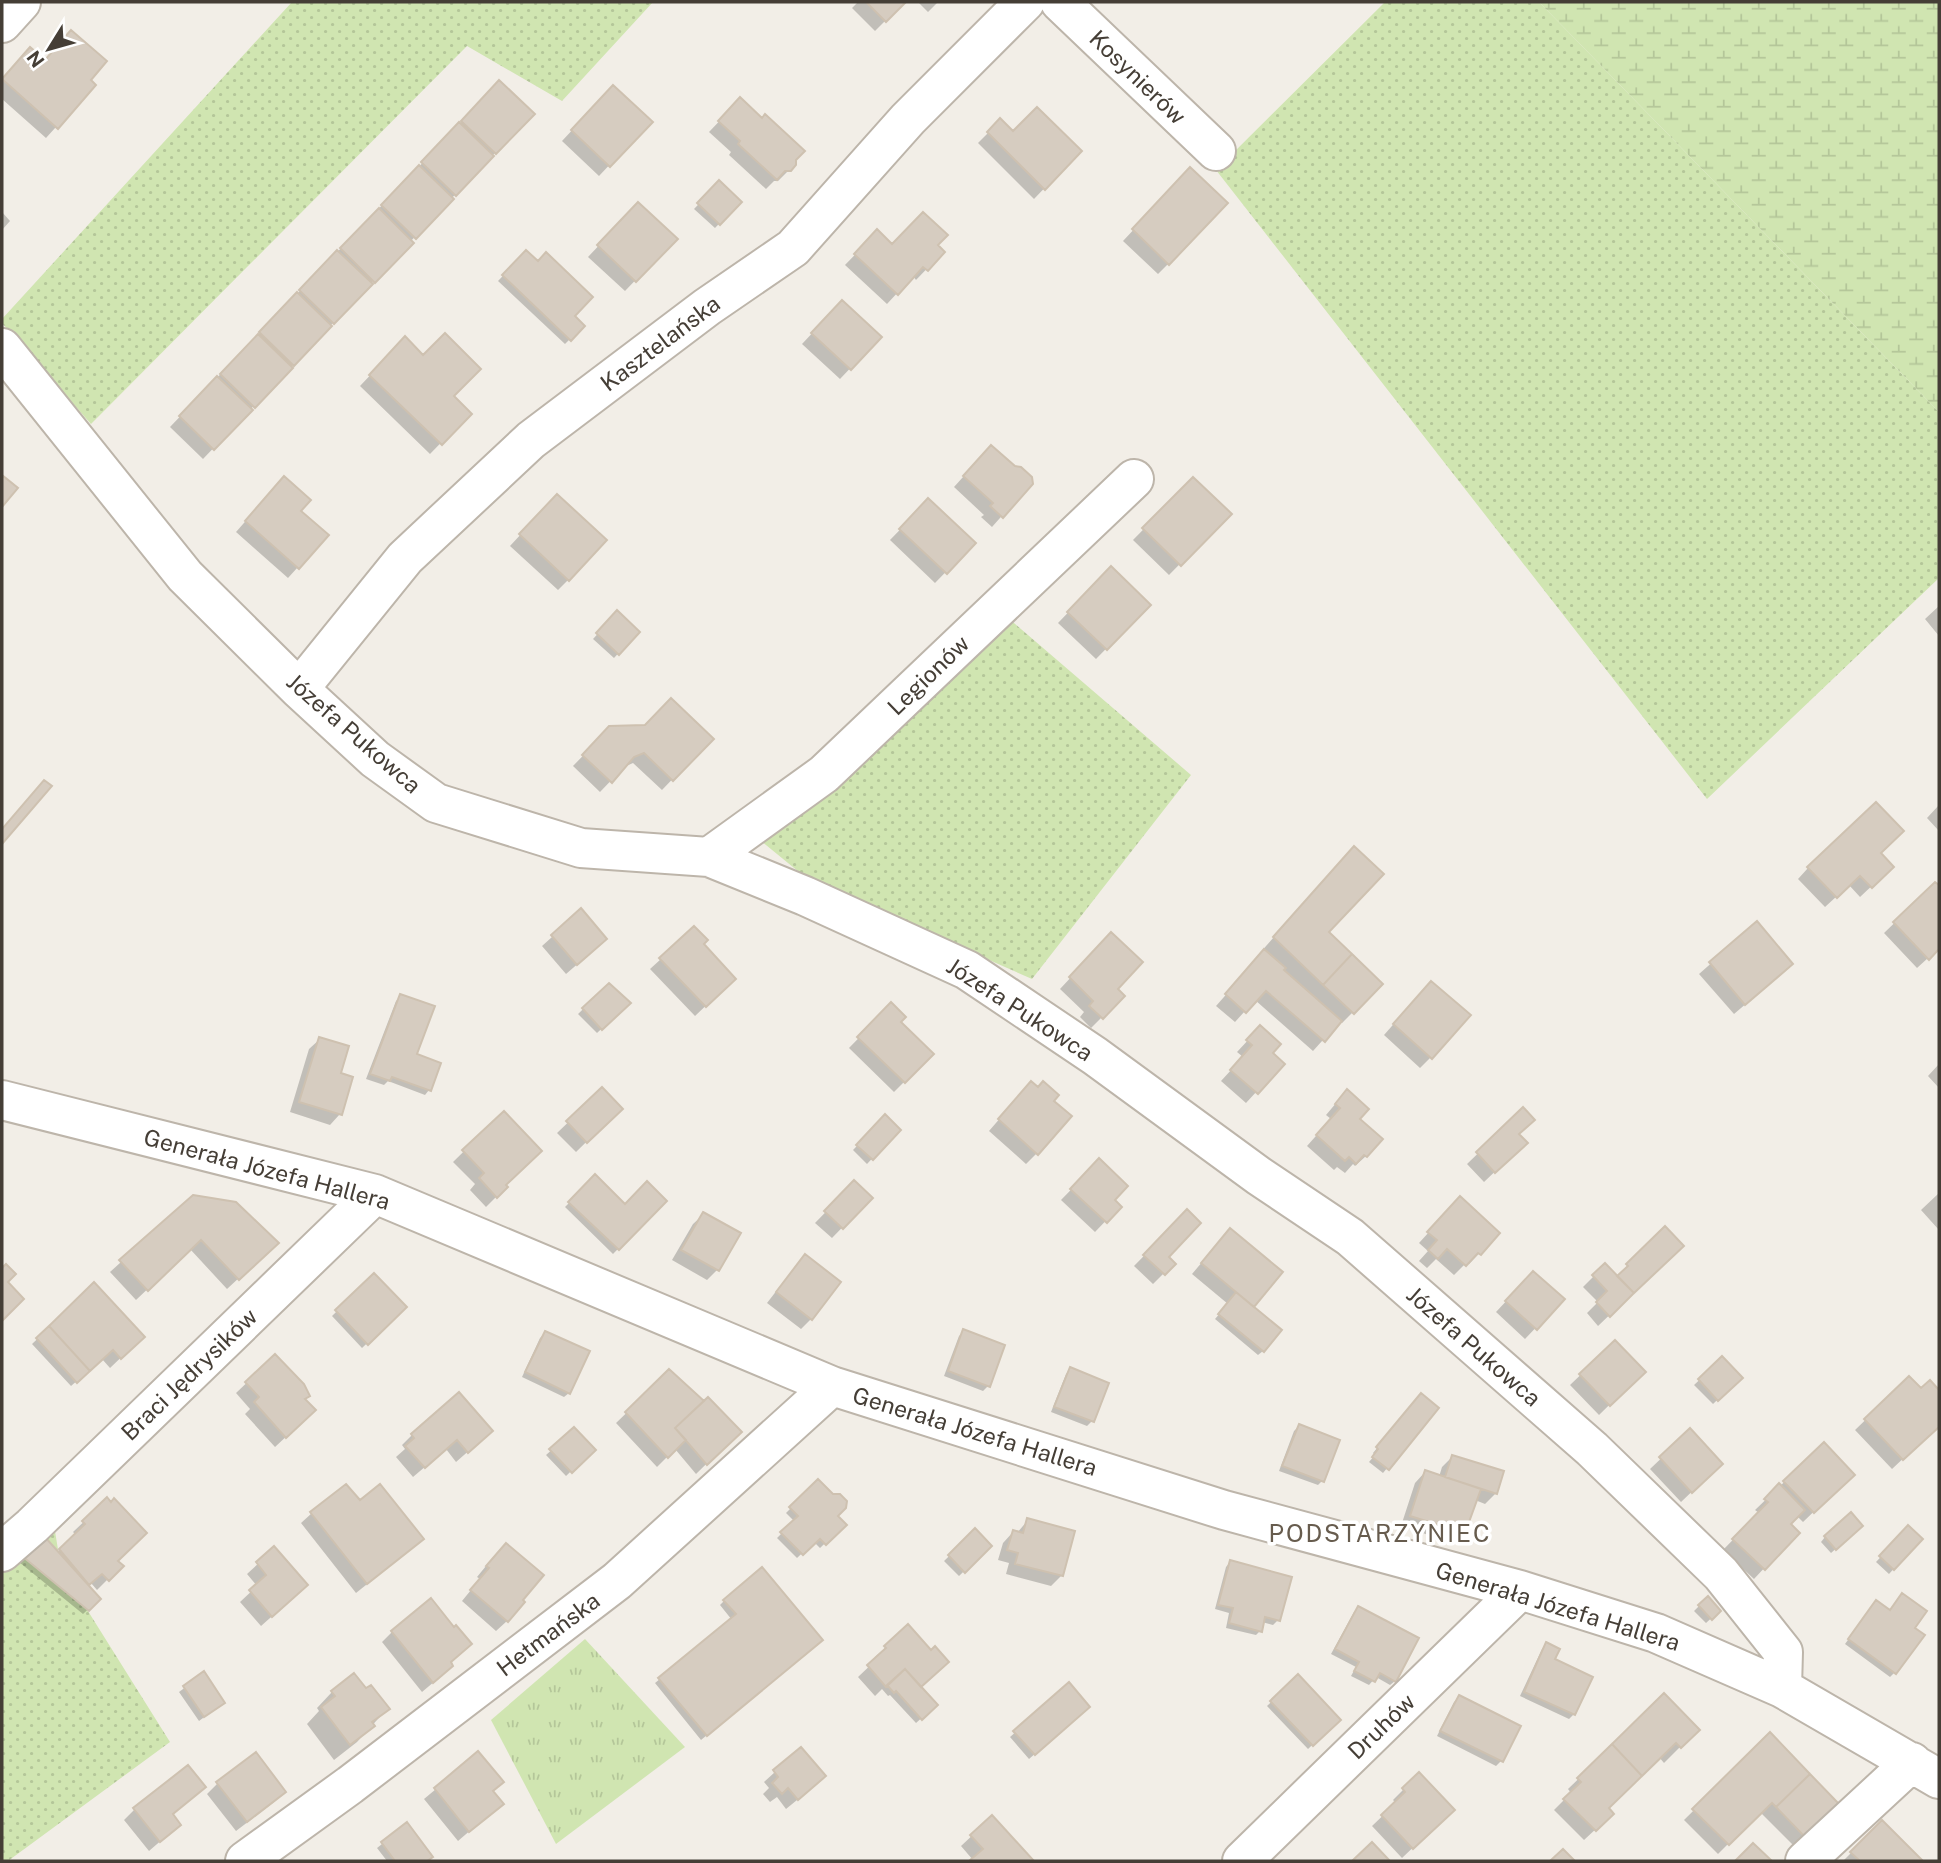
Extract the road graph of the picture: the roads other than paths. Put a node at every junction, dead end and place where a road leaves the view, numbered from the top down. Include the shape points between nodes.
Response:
1 (21, 2) edge
2 (1025, 2) edge
3 (1060, 2) edge
4 (2, 23) edge
5 (1216, 152) dead end
6 (2, 348) edge
7 (1134, 479) dead end
8 (299, 688) junction
9 (709, 857) junction
10 (2, 1100) edge
11 (376, 1194) junction
12 (832, 1386) junction
13 (2, 1552) edge
14 (1520, 1590) junction
15 (1782, 1688) junction
16 (1925, 1770) edge
17 (245, 1861) edge
18 (1242, 1861) edge
19 (1805, 1861) edge

1 - 4 street
2 - 8 street, Kasztelańska via 908,119 793,248 531,440 405,558
3 - 5 street, Kosynierów
6 - 8 street, Józefa Pukowca via 185,576
7 - 9 street, Legionów via 824,774
8 - 9 street, Józefa Pukowca via 375,758 436,803 581,848
9 - 15 street, Józefa Pukowca via 967,970 1350,1237 1592,1449 1721,1574 1783,1652
10 - 11 street, Generała Józefa Hallera
11 - 12 street, Generała Józefa Hallera
11 - 13 street, Braci Jędrysików
12 - 14 street, Generała Józefa Hallera via 1224,1510
12 - 17 street, Hetmańska via 617,1581
14 - 15 street, Generała Józefa Hallera via 1656,1633
14 - 18 street, Druhów
15 - 16 street, Generała Józefa Hallera
16 - 19 street

